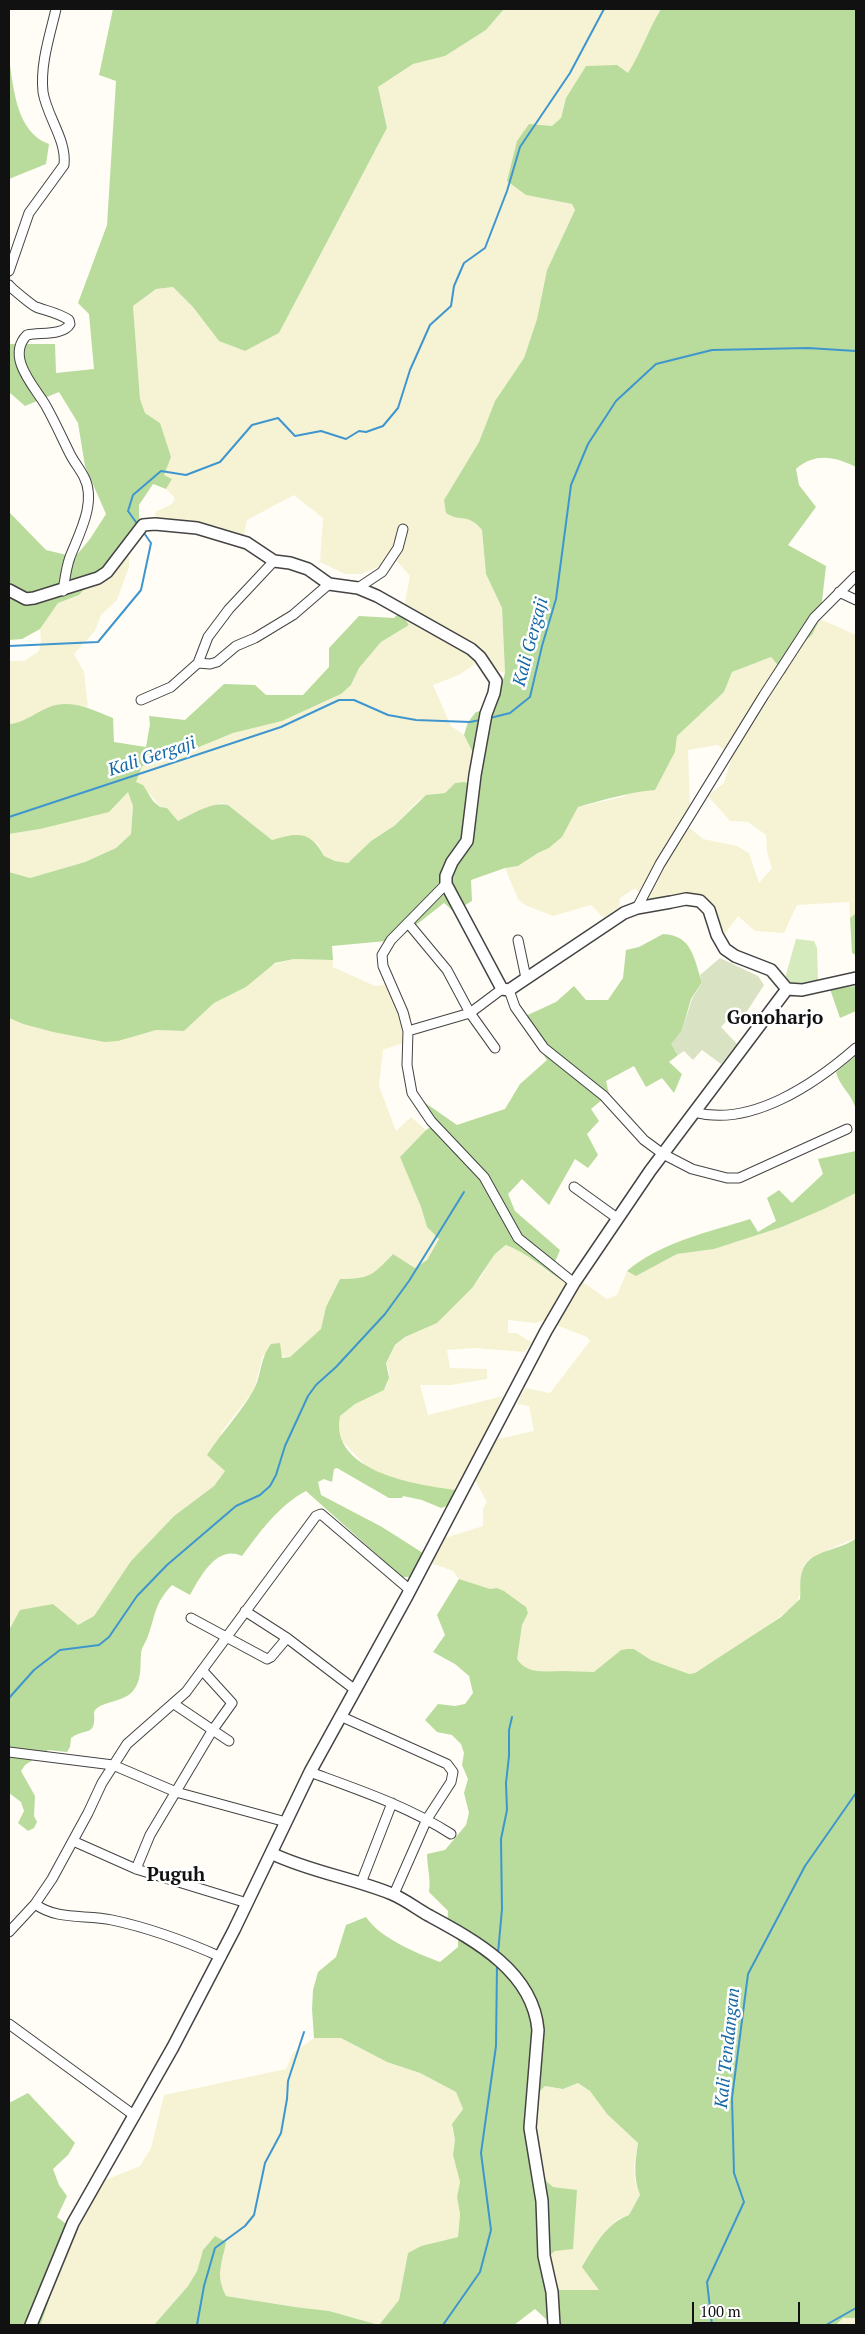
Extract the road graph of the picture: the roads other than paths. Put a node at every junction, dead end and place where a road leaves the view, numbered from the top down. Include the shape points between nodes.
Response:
1 (56, 9) edge
2 (9, 271) edge
3 (9, 285) edge
4 (403, 528) dead end
5 (274, 561) junction
6 (856, 576) edge
7 (329, 584) junction
8 (358, 588) junction
9 (9, 590) edge
10 (63, 591) junction
11 (839, 592) junction
12 (856, 600) edge
13 (198, 663) junction
14 (142, 700) dead end
15 (446, 884) junction
16 (637, 908) junction
17 (408, 923) junction
18 (518, 940) dead end
19 (526, 978) junction
20 (856, 978) edge
21 (505, 989) junction
22 (787, 989) junction
23 (470, 1012) junction
24 (408, 1031) junction
25 (495, 1048) dead end
26 (856, 1048) edge
27 (694, 1112) junction
28 (847, 1129) dead end
29 (663, 1154) junction
30 (574, 1187) dead end
31 (617, 1218) junction
32 (574, 1282) junction
33 (410, 1590) junction
34 (245, 1611) junction
35 (192, 1618) dead end
36 (227, 1635) junction
37 (287, 1638) junction
38 (202, 1670) junction
39 (354, 1689) junction
40 (174, 1704) junction
41 (340, 1716) junction
42 (212, 1731) junction
43 (229, 1741) dead end
44 (9, 1752) edge
45 (114, 1765) junction
46 (310, 1772) junction
47 (176, 1792) junction
48 (392, 1803) junction
49 (427, 1819) junction
50 (286, 1822) junction
51 (451, 1834) dead end
52 (73, 1840) junction
53 (273, 1854) junction
54 (136, 1870) junction
55 (361, 1883) junction
56 (394, 1894) junction
57 (247, 1903) junction
58 (35, 1904) junction
59 (9, 1932) edge
60 (221, 1957) junction
61 (9, 2024) edge
62 (135, 2116) junction
63 (31, 2325) edge
64 (554, 2325) edge

1 - 2 street via 43,83 49,115 63,148 64,165 29,213
3 - 10 street via 34,307 65,317 70,324 65,330 27,334 22,341 21,355 28,381 46,406 85,477 89,491 86,513 66,568
4 - 8 street via 398,548 382,572
5 - 7 street via 308,569
5 - 10 street via 247,543 197,528 155,524 140,528 107,572
5 - 13 street via 208,637
6 - 11 street
7 - 8 street
7 - 13 street via 293,615 236,646 217,662
8 - 15 street via 471,649 496,681 475,775 467,841 450,866
9 - 10 street via 26,599
11 - 12 street
11 - 16 street via 814,618 764,695 660,864
13 - 14 street via 171,687
15 - 17 street
15 - 21 street
16 - 19 street via 605,924
16 - 22 street via 686,899 700,901 709,910 725,949 770,970
17 - 23 street via 447,970
17 - 24 street via 386,948 382,961
18 - 19 street
19 - 21 street
20 - 22 street via 802,990
21 - 23 street
21 - 29 street via 544,1048 604,1096 634,1130
22 - 27 street
23 - 24 street
23 - 25 street
24 - 32 street via 409,1081 417,1103 484,1177 518,1238
26 - 27 street via 814,1080 758,1108 723,1116
27 - 29 street
28 - 29 street via 739,1178 692,1169
29 - 31 street
30 - 31 street
31 - 32 street
32 - 33 street
33 - 34 street via 319,1515
33 - 39 street
34 - 36 street
34 - 37 street
35 - 36 street
36 - 37 street via 267,1659
36 - 38 street
37 - 39 street
38 - 40 street
38 - 42 street via 232,1703
39 - 41 street
40 - 42 street
40 - 45 street via 132,1739
41 - 46 street
41 - 49 street via 451,1768 451,1782
42 - 43 street
42 - 47 street
44 - 45 street
45 - 47 street
45 - 52 street
46 - 48 street
46 - 50 street
47 - 50 street
47 - 54 street via 150,1835
48 - 49 street
48 - 55 street
49 - 51 street
49 - 56 street
50 - 53 street
52 - 54 street
52 - 58 street
53 - 55 street via 300,1866
53 - 57 street
54 - 57 street
55 - 56 street
56 - 64 street via 471,1938 503,1963 531,1999 537,2014 537,2058 530,2128 540,2188 544,2256 552,2292
57 - 60 street
58 - 59 street
58 - 60 street via 54,1914 110,1919 153,1930
60 - 62 street
61 - 62 street
62 - 63 street via 73,2223

